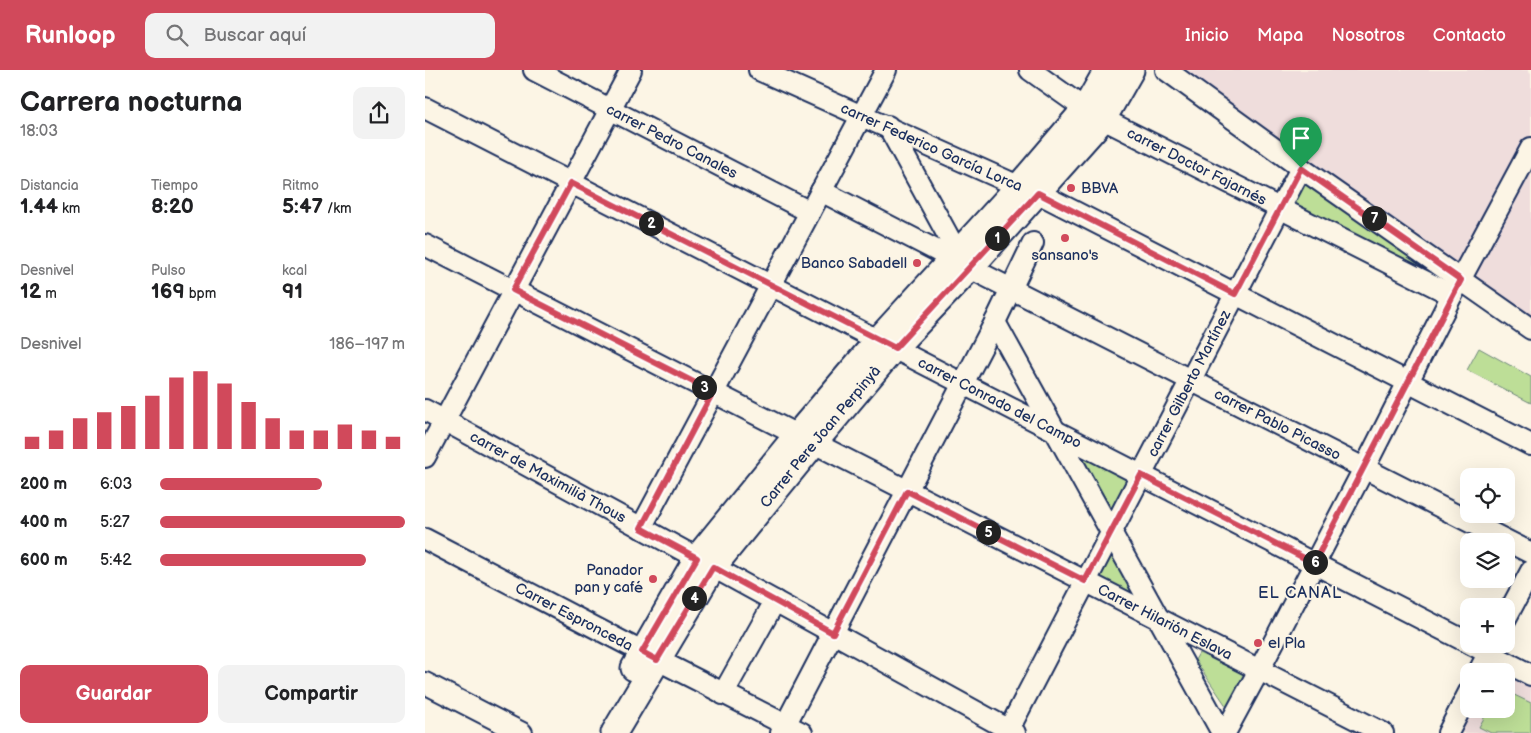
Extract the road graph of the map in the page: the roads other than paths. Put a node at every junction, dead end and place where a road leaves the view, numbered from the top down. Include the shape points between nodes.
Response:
1 (533, 70) edge
2 (631, 70) edge
3 (759, 70) edge
4 (885, 70) edge
5 (1030, 70) edge
6 (1107, 70) edge
7 (1131, 70) edge
8 (1166, 70) edge
9 (425, 108) edge
10 (610, 109) junction
11 (1094, 114) junction
12 (861, 115) junction
13 (888, 126) junction
14 (1531, 148) edge
15 (1301, 168) junction
16 (571, 183) junction
17 (1029, 189) junction
18 (821, 191) junction
19 (1280, 209) junction
20 (810, 212) junction
21 (1033, 243) dead end
22 (425, 245) edge
23 (960, 260) junction
24 (771, 285) junction
25 (1456, 287) junction
26 (1011, 288) junction
27 (513, 290) junction
28 (1235, 294) junction
29 (995, 322) junction
30 (1531, 329) edge
31 (886, 344) junction
32 (1191, 380) junction
33 (1408, 382) junction
34 (963, 384) junction
35 (713, 392) junction
36 (425, 410) edge
37 (445, 420) junction
38 (1056, 431) junction
39 (806, 439) junction
40 (1531, 445) edge
41 (425, 457) edge
42 (1364, 469) junction
43 (1141, 475) junction
44 (907, 491) junction
45 (641, 528) junction
46 (1111, 533) junction
47 (425, 539) edge
48 (1531, 553) edge
49 (705, 562) junction
50 (1314, 563) junction
51 (1531, 571) edge
52 (1085, 581) junction
53 (775, 601) junction
54 (1515, 601) edge
55 (1160, 619) junction
56 (833, 633) junction
57 (1460, 638) edge
58 (1498, 653) edge
59 (650, 656) junction
60 (1259, 670) junction
61 (1531, 675) edge
62 (425, 683) edge
63 (723, 694) junction
64 (1460, 710) edge
65 (789, 731) edge
66 (1010, 732) edge
67 (522, 733) edge
68 (597, 733) edge
69 (614, 733) edge
70 (1223, 733) edge
71 (1383, 733) edge
72 (1448, 733) edge

1 - 10 street, carrer Pedro Canales
2 - 10 street
3 - 12 street, carrer Federico García Lorca
4 - 12 street
5 - 11 street, carrer Doctor Fajarnés
6 - 11 main road, Carrer Pere Joan Perpinyà
7 - 11 main road, Carrer Pere Joan Perpinyà
8 - 15 street
9 - 16 street, carrer Conrado del Campo
10 - 16 street
10 - 20 street, carrer Pedro Canales
11 - 17 main road, Carrer Pere Joan Perpinyà
11 - 19 street, carrer Doctor Fajarnés
12 - 13 street, carrer Federico García Lorca
12 - 18 street
13 - 17 street, carrer Federico García Lorca
13 - 23 street
14 - 25 street
15 - 19 street, carrer Gilberto Martínez
15 - 25 street
16 - 24 street, carrer Conrado del Campo
16 - 27 street
17 - 23 main road, Carrer Pere Joan Perpinyà
17 - 28 street, carrer Federico García Lorca
18 - 20 street
18 - 23 street, carrer Pablo Picasso
19 - 25 street, carrer Doctor Fajarnés
19 - 28 street, carrer Gilberto Martínez
20 - 24 street
21 - 26 street
22 - 27 street, Carrer Hilarión Eslava
23 - 26 street, carrer Pablo Picasso
23 - 31 main road, Carrer Pere Joan Perpinyà
24 - 31 street, carrer Conrado del Campo
24 - 35 street
25 - 30 street
25 - 33 street
26 - 29 street
26 - 32 street, carrer Pablo Picasso
27 - 35 street, Carrer Hilarión Eslava
27 - 37 street
28 - 32 street, carrer Gilberto Martínez
28 - 33 street, carrer Federico García Lorca
29 - 34 street
29 - 38 street
31 - 34 street, carrer Conrado del Campo
31 - 39 main road, Carrer Pere Joan Perpinyà
32 - 42 street, carrer Pablo Picasso
32 - 43 street, carrer Gilberto Martínez
33 - 40 street, carrer Federico García Lorca
33 - 42 street
34 - 38 street, carrer Conrado del Campo
34 - 44 street
35 - 39 street, Carrer Hilarión Eslava
35 - 45 street
36 - 37 street, carrer de Maximilià Thous
37 - 41 street
37 - 45 street, carrer de Maximilià Thous
38 - 43 street, carrer Conrado del Campo
38 - 46 street
39 - 44 street, Carrer Hilarión Eslava
39 - 49 main road, Carrer Pere Joan Perpinyà
42 - 48 street, carrer Pablo Picasso
42 - 50 street
43 - 46 street, carrer Gilberto Martínez
43 - 50 street, carrer Conrado del Campo
44 - 52 street, Carrer Hilarión Eslava
44 - 56 street
45 - 49 street, carrer de Maximilià Thous
46 - 52 street, carrer Gilberto Martínez
46 - 55 street
47 - 59 street, Carrer Espronceda
49 - 53 street, carrer de Maximilià Thous
49 - 59 main road, Carrer Pere Joan Perpinyà
50 - 57 street, carrer Conrado del Campo
50 - 60 street
51 - 54 street
52 - 55 street, Carrer Hilarión Eslava
52 - 66 street, carrer Gilberto Martínez
53 - 56 street, carrer de Maximilià Thous
53 - 63 street
55 - 60 street, Carrer Hilarión Eslava
55 - 70 street
56 - 65 street
56 - 66 street, carrer de Maximilià Thous
58 - 61 street, carrer Conrado del Campo
59 - 63 street, Carrer Espronceda
59 - 68 main road, Carrer Pere Joan Perpinyà
59 - 69 main road, Carrer Pere Joan Perpinyà
60 - 70 street
60 - 71 street, Carrer Hilarión Eslava
62 - 67 street
63 - 65 street, Carrer Espronceda
64 - 72 street

